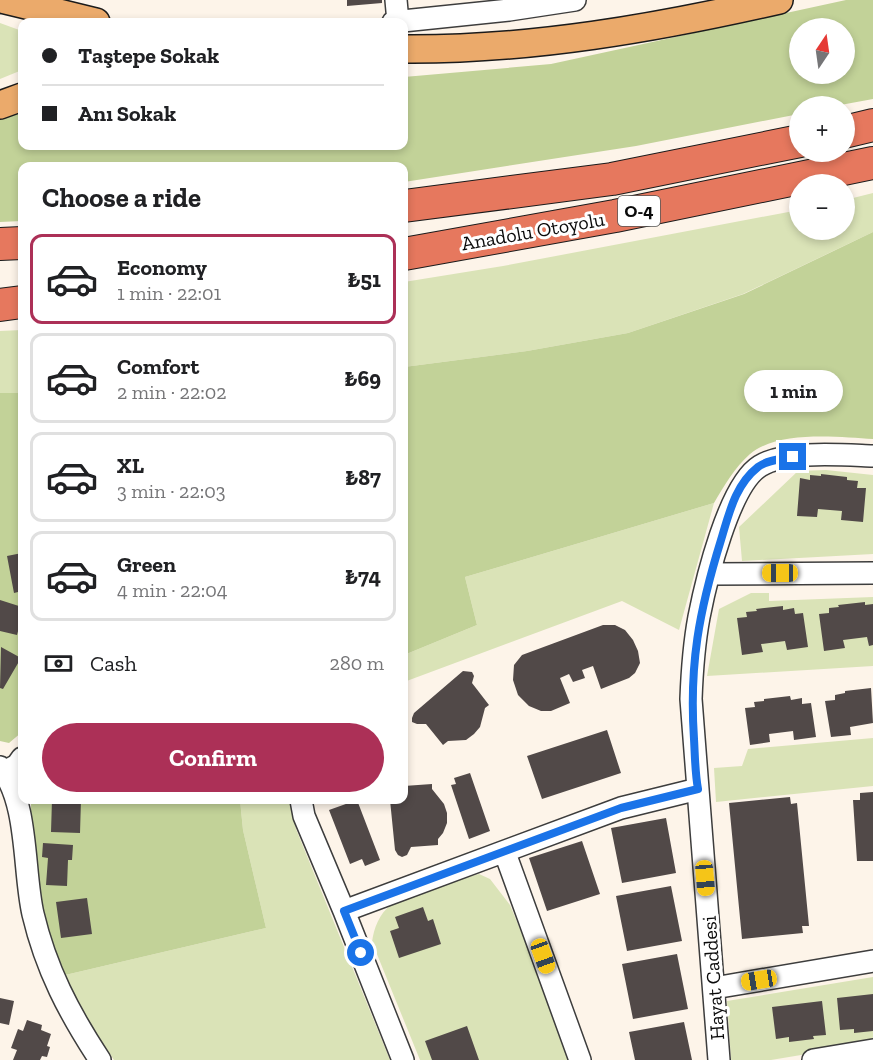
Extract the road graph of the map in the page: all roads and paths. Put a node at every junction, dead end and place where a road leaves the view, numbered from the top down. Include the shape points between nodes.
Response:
1 (396, 0) edge
2 (575, 0) edge
3 (779, 0) edge
4 (21, 2) edge
5 (508, 5) edge
6 (78, 18) edge
7 (398, 18) edge
8 (408, 20) edge
9 (408, 49) edge
10 (18, 98) edge
11 (0, 105) edge
12 (873, 125) edge
13 (855, 129) edge
14 (789, 143) edge
15 (873, 163) edge
16 (408, 205) edge
17 (18, 243) edge
18 (0, 244) edge
19 (408, 253) edge
20 (18, 303) edge
21 (0, 305) edge
22 (873, 456) edge
23 (873, 573) edge
24 (710, 574) junction
25 (18, 764) edge
26 (2, 769) edge
27 (698, 789) junction
28 (302, 804) edge
29 (505, 852) junction
30 (344, 911) junction
31 (873, 961) edge
32 (714, 988) junction
33 (873, 1050) edge
34 (100, 1060) edge
35 (404, 1060) edge
36 (580, 1060) edge
37 (719, 1060) edge
38 (813, 1060) edge

1 - 7 street
2 - 5 street
3 - 9 main road via 637,29 548,41
4 - 6 main road
5 - 8 street
10 - 11 main road
12 - 13 highway
14 - 16 highway, Anadolu Otoyolu / O-4 via 612,179
15 - 19 highway, Anadolu Otoyolu / O-4
17 - 18 highway
20 - 21 highway
22 - 24 street, Hayat Caddesi via 793,457 760,466 735,498
23 - 24 street
24 - 27 street, Hayat Caddesi via 699,617 692,673
25 - 26 street
26 - 34 street via 23,827 32,911 51,975
27 - 29 street via 621,808
27 - 32 street, Hayat Caddesi
28 - 30 street
29 - 30 street
29 - 36 street
30 - 35 street
31 - 32 street
32 - 37 street, Hayat Caddesi
33 - 38 street

